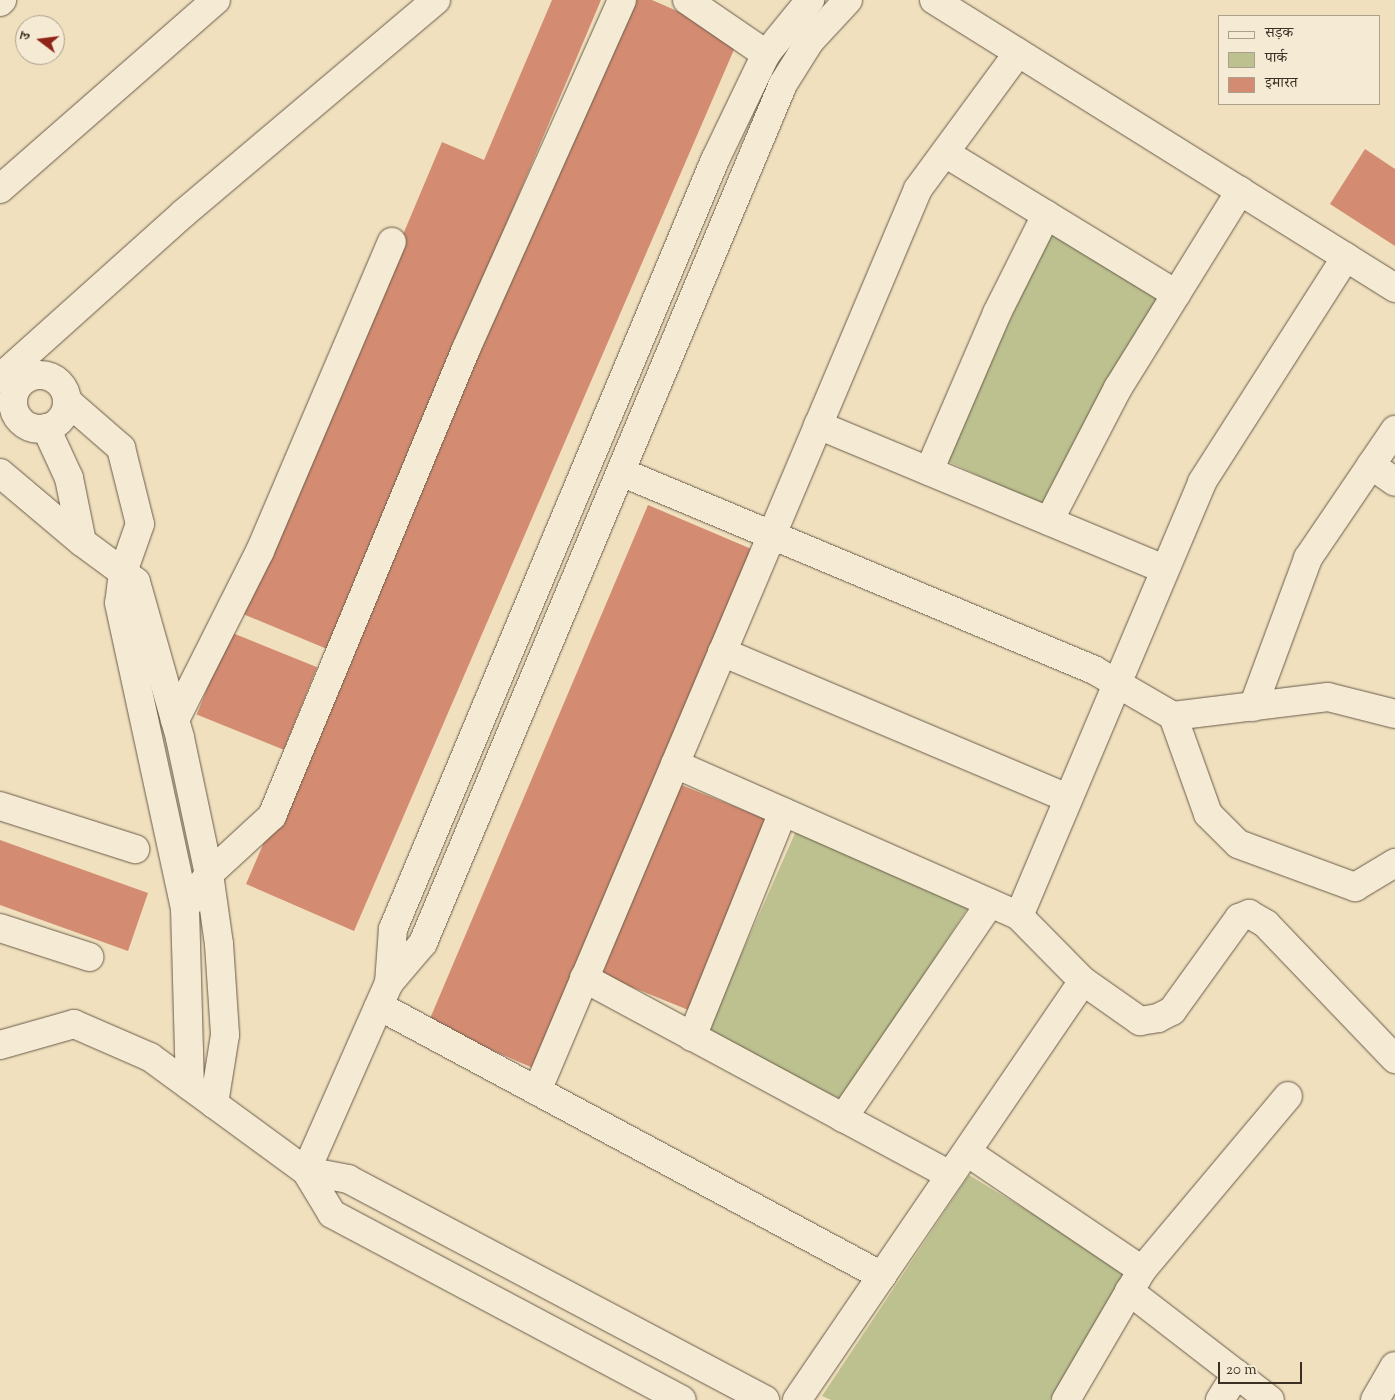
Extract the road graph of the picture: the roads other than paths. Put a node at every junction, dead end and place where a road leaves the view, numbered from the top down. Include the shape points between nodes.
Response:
1 (216, 0) edge
2 (436, 0) edge
3 (622, 0) edge
4 (687, 0) edge
5 (810, 0) edge
6 (848, 0) edge
7 (934, 0) edge
8 (1018, 53) junction
9 (766, 54) junction
10 (945, 153) junction
11 (0, 189) edge
12 (1240, 191) junction
13 (1046, 215) junction
14 (392, 242) dead end
15 (1346, 257) junction
16 (1395, 288) edge
17 (1176, 294) junction
18 (4, 388) edge
19 (66, 401) junction
20 (818, 425) junction
21 (46, 428) junction
22 (1395, 430) edge
23 (1371, 465) junction
24 (929, 471) junction
25 (621, 472) junction
26 (0, 473) edge
27 (1395, 482) edge
28 (1049, 521) junction
29 (772, 535) junction
30 (82, 542) junction
31 (1164, 569) junction
32 (123, 572) junction
33 (722, 652) junction
34 (1116, 682) junction
35 (1252, 707) junction
36 (1395, 714) edge
37 (1173, 716) junction
38 (175, 720) junction
39 (675, 764) junction
40 (1068, 798) junction
41 (0, 806) edge
42 (783, 812) junction
43 (135, 849) dead end
44 (1395, 863) edge
45 (209, 874) junction
46 (990, 904) junction
47 (185, 908) junction
48 (1019, 916) junction
49 (0, 928) edge
50 (89, 957) dead end
51 (584, 978) junction
52 (1083, 981) junction
53 (384, 995) junction
54 (692, 1036) junction
55 (0, 1046) edge
56 (1395, 1059) edge
57 (190, 1086) junction
58 (537, 1091) junction
59 (1288, 1096) dead end
60 (214, 1104) junction
61 (843, 1118) junction
62 (966, 1152) junction
63 (306, 1171) junction
64 (950, 1175) junction
65 (882, 1276) junction
66 (1136, 1280) junction
67 (1395, 1366) edge
68 (1236, 1374) junction
69 (682, 1400) edge
70 (765, 1400) edge
71 (797, 1400) edge
72 (1066, 1400) edge
73 (1220, 1400) edge
74 (1270, 1400) edge
75 (1375, 1400) edge

1 - 11 street
2 - 18 street via 184,212
3 - 45 street via 466,349 272,816
4 - 9 street
5 - 9 street
6 - 25 street via 810,41 782,84
7 - 8 street
8 - 10 street
8 - 12 street
9 - 53 street via 715,160 393,929
10 - 13 street
10 - 20 street via 918,189
12 - 15 street
12 - 17 street
13 - 17 street
13 - 24 street via 997,313
14 - 38 street via 260,551
15 - 16 street
15 - 31 street via 1202,482
17 - 28 street via 1118,388
18 - 19 street via 37,375 54,378 65,392
18 - 21 street via 21,421 28,426
19 - 21 street via 61,418
19 - 32 street via 122,448 140,524
20 - 24 street
20 - 29 street
21 - 30 street via 68,478
22 - 23 street
23 - 27 street
23 - 35 street via 1308,558
24 - 28 street
25 - 29 street
25 - 53 street via 423,944
26 - 30 street
28 - 31 street
29 - 33 street
29 - 34 street
30 - 32 street
31 - 34 street
32 - 38 street via 136,582
32 - 47 street via 119,603
33 - 39 street
33 - 40 street
34 - 37 street
34 - 40 street
35 - 36 street via 1328,697
35 - 37 street
37 - 44 street via 1208,814 1238,844 1355,887
38 - 45 street
39 - 42 street
39 - 51 street
40 - 48 street
41 - 43 street
42 - 46 street
42 - 54 street
45 - 47 street
45 - 60 street via 219,944 225,1035
46 - 48 street
46 - 61 street
47 - 57 street
48 - 52 street
49 - 50 street
51 - 54 street
51 - 58 street
52 - 56 street via 1140,1021 1158,1018 1172,1010 1239,918 1249,914 1266,924
52 - 62 street
53 - 58 street
53 - 63 street
54 - 61 street
55 - 57 street via 74,1024 150,1057
57 - 60 street
58 - 65 street
59 - 66 street
60 - 63 street
61 - 64 street
62 - 64 street
62 - 66 street
63 - 69 street via 332,1214
63 - 70 street via 348,1179
64 - 65 street
65 - 71 street
66 - 68 street
66 - 72 street
67 - 75 street
68 - 73 street
68 - 74 street

